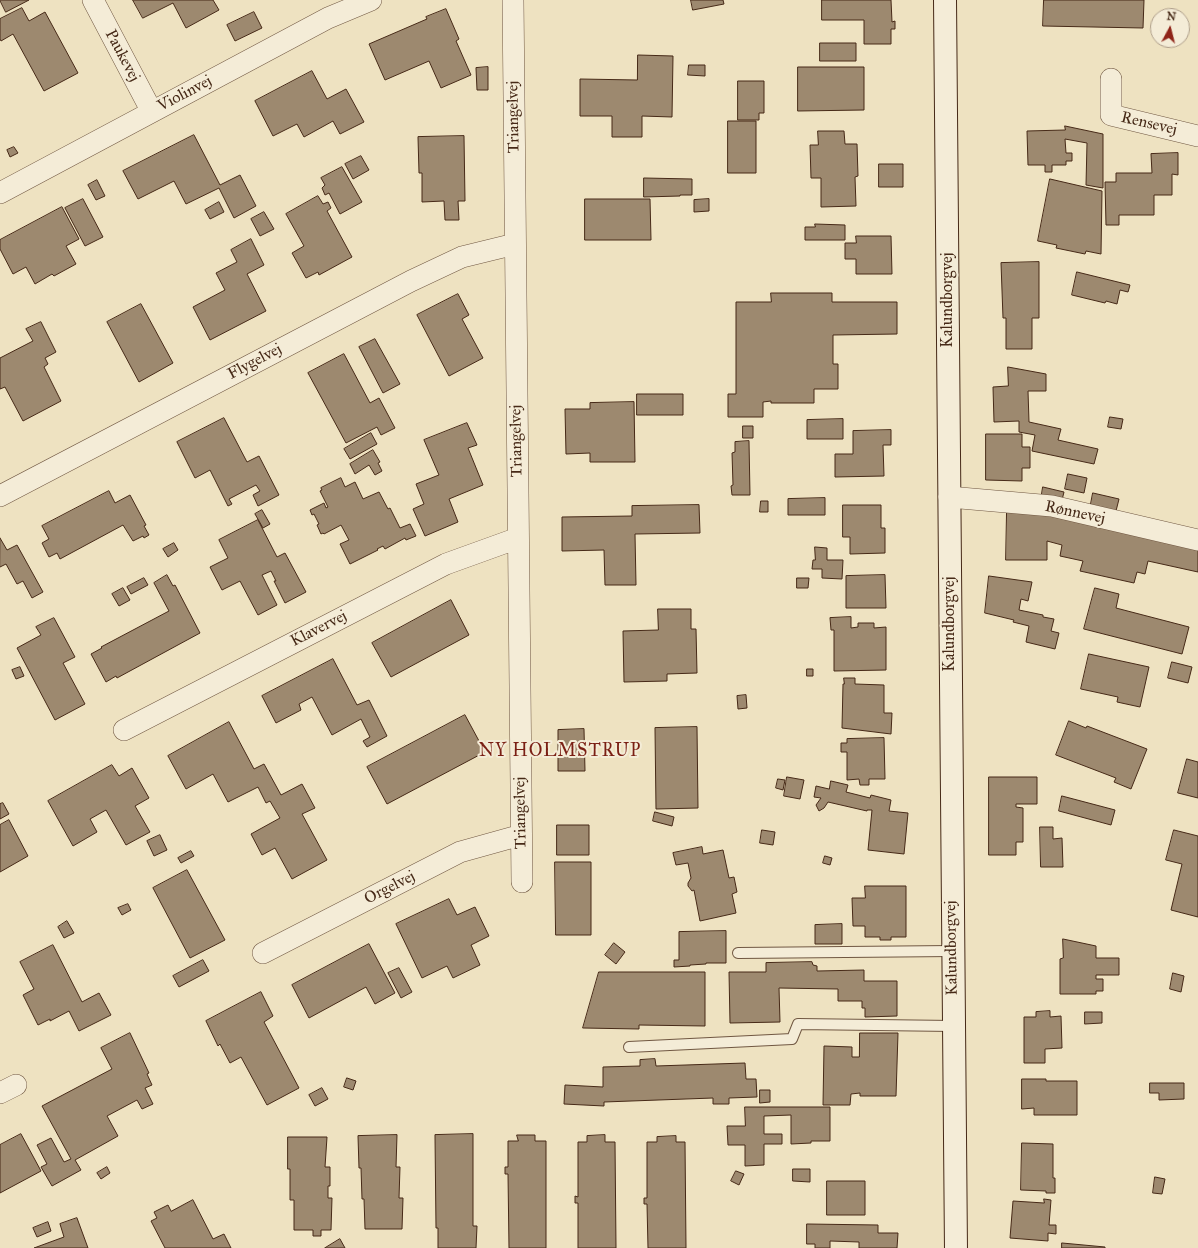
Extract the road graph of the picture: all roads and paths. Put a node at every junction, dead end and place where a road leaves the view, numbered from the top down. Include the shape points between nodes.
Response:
1 (92, 0) edge
2 (371, 0) edge
3 (513, 0) edge
4 (945, 0) edge
5 (1111, 79) dead end
6 (152, 112) junction
7 (1198, 136) edge
8 (0, 192) edge
9 (515, 244) junction
10 (0, 496) edge
11 (949, 497) junction
12 (518, 538) junction
13 (1198, 540) edge
14 (124, 730) dead end
15 (521, 835) junction
16 (522, 882) dead end
17 (952, 951) junction
18 (263, 953) dead end
19 (738, 953) dead end
20 (953, 1026) junction
21 (629, 1047) dead end
22 (956, 1248) edge

1 - 6 street, Paukevej
2 - 6 street, Violinvej via 328,18
3 - 9 street, Triangelvej
4 - 11 street, Kalundborgvej
5 - 7 street, Rensevej via 1111,116
6 - 8 street, Violinvej
9 - 10 street, Flygelvej via 462,257 411,280
9 - 12 street, Triangelvej
11 - 13 street, Rønnevej via 1052,506
11 - 17 street, Kalundborgvej
12 - 14 street, Klavervej via 446,564
12 - 15 street, Triangelvej
15 - 16 street, Triangelvej
15 - 18 street, Orgelvej via 460,852
17 - 19 lane
17 - 20 street, Kalundborgvej
20 - 21 lane via 798,1024 792,1039
20 - 22 street, Kalundborgvej

